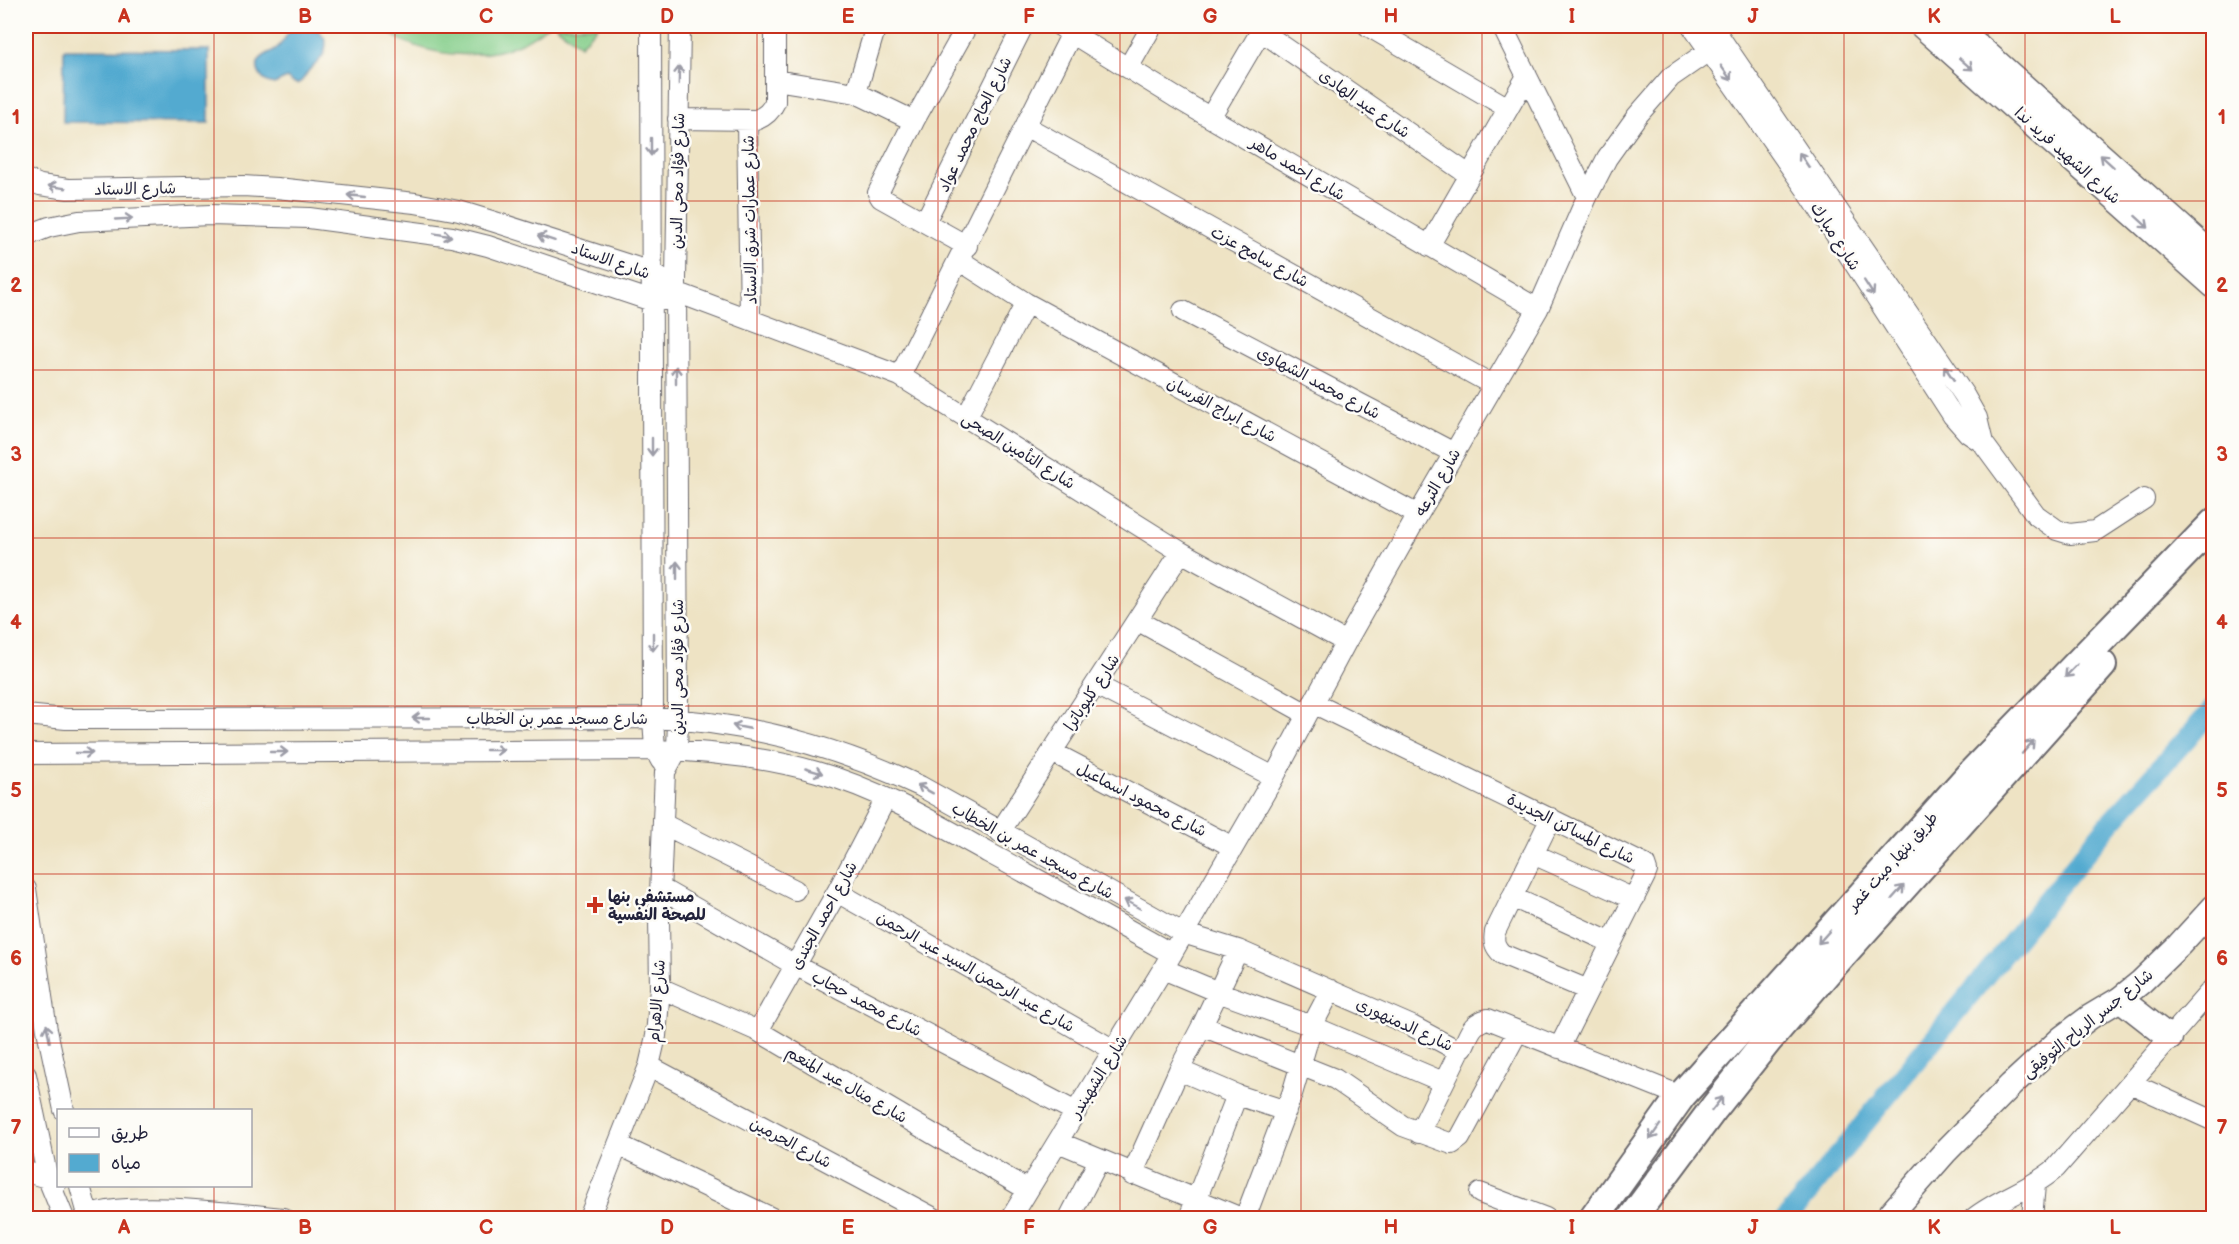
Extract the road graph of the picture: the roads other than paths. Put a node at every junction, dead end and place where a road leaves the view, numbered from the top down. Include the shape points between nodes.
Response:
1 (651, 26) edge
2 (680, 26) edge
3 (775, 26) edge
4 (876, 26) edge
5 (967, 26) edge
6 (1023, 26) edge
7 (1152, 26) edge
8 (1368, 26) edge
9 (1502, 26) edge
10 (1692, 26) edge
11 (1712, 26) edge
12 (1922, 26) edge
13 (1956, 26) edge
14 (1263, 28) edge
15 (1066, 29) edge
16 (1710, 50) junction
17 (1128, 68) junction
18 (1527, 76) junction
19 (775, 80) junction
20 (856, 93) junction
21 (1508, 108) junction
22 (1210, 116) junction
23 (678, 119) junction
24 (747, 120) junction
25 (914, 121) junction
26 (1027, 127) junction
27 (1469, 175) junction
28 (26, 179) edge
29 (1812, 185) junction
30 (1587, 197) junction
31 (415, 203) junction
32 (495, 222) junction
33 (925, 222) junction
34 (411, 230) junction
35 (26, 236) edge
36 (488, 246) junction
37 (1429, 246) junction
38 (963, 253) junction
39 (2214, 256) edge
40 (628, 265) junction
41 (651, 272) junction
42 (2214, 286) edge
43 (622, 292) junction
44 (676, 292) junction
45 (652, 301) junction
46 (1026, 303) junction
47 (1538, 309) junction
48 (1184, 311) dead end
49 (750, 319) junction
50 (900, 376) junction
51 (1493, 385) junction
52 (1964, 395) junction
53 (1947, 407) junction
54 (967, 416) junction
55 (1983, 443) junction
56 (1455, 453) junction
57 (2144, 499) dead end
58 (1418, 515) junction
59 (2214, 523) edge
60 (2214, 547) edge
61 (1181, 552) junction
62 (1137, 620) junction
63 (1346, 642) junction
64 (1096, 685) junction
65 (1310, 708) junction
66 (26, 715) edge
67 (447, 718) junction
68 (653, 718) junction
69 (678, 719) junction
70 (446, 750) junction
71 (655, 750) junction
72 (677, 750) junction
73 (1052, 752) junction
74 (26, 754) edge
75 (665, 772) junction
76 (1274, 777) junction
77 (886, 798) junction
78 (1551, 818) junction
79 (663, 824) junction
80 (1000, 832) junction
81 (1233, 847) junction
82 (1533, 854) junction
83 (660, 888) junction
84 (26, 889) edge
85 (795, 890) dead end
86 (837, 892) junction
87 (1512, 897) junction
88 (1634, 899) junction
89 (2214, 907) edge
90 (1184, 933) junction
91 (1612, 943) junction
92 (1238, 950) junction
93 (1168, 961) junction
94 (795, 965) junction
95 (2214, 987) edge
96 (660, 988) junction
97 (1331, 990) junction
98 (1588, 990) junction
99 (1218, 992) junction
100 (2120, 999) junction
101 (1202, 1026) junction
102 (1312, 1026) junction
103 (758, 1031) junction
104 (1518, 1031) junction
105 (2170, 1038) junction
106 (1461, 1048) junction
107 (1559, 1048) junction
108 (1114, 1050) junction
109 (54, 1061) junction
110 (649, 1066) junction
111 (1300, 1066) junction
112 (26, 1070) edge
113 (1179, 1070) junction
114 (26, 1075) edge
115 (1443, 1082) junction
116 (2130, 1083) junction
117 (1237, 1095) junction
118 (1681, 1096) junction
119 (64, 1109) edge
120 (1286, 1111) junction
121 (1076, 1112) junction
122 (2210, 1115) edge
123 (1419, 1133) junction
124 (1058, 1142) junction
125 (619, 1145) junction
126 (1099, 1160) junction
127 (26, 1172) edge
128 (1132, 1175) junction
129 (53, 1180) edge
130 (2034, 1185) junction
131 (79, 1187) edge
132 (1028, 1190) junction
133 (1480, 1193) dead end
134 (1193, 1209) edge
135 (230, 1216) edge
136 (64, 1218) edge
137 (87, 1218) edge
138 (283, 1218) edge
139 (590, 1218) edge
140 (772, 1218) edge
141 (934, 1218) edge
142 (1011, 1218) edge
143 (1069, 1218) edge
144 (1243, 1218) edge
145 (1546, 1218) edge
146 (1594, 1218) edge
147 (1632, 1218) edge
148 (1887, 1218) edge
149 (1974, 1218) edge
150 (2032, 1218) edge

1 -> 41 street, شارع فؤاد محى الدين
23 -> 2 street, شارع فؤاد محى الدين
3 - 19 street
4 - 20 street
5 - 25 street
6 - 33 street, شارع الحاج محمد عواد
7 - 17 street
8 - 21 street
9 - 18 street
10 - 16 street, شارع مبارك
29 -> 11 street, شارع مبارك
12 -> 42 main road, شارع الشهيد فريد ندا
39 -> 13 main road, شارع الشهيد فريد ندا
14 - 22 street
14 - 27 street, شارع عبد الهادى
15 - 17 street, شارع احمد ماهر
15 - 26 street
16 -> 29 street, شارع مبارك
16 - 30 street, شارع الترعه via 1671,77 1637,116 1607,158
17 - 22 street, شارع احمد ماهر
18 - 21 street
18 - 30 street
19 - 20 street
19 - 24 street via 771,110 756,120
20 - 25 street
21 - 27 street
22 - 37 street, شارع احمد ماهر
23 - 24 street
23 - 44 street, شارع فؤاد محى الدين
24 - 49 street, شارع عمارات شرق الاستاد
25 - 33 street, شارع ابراج الفرسان via 878,191 881,198
26 - 38 street
26 - 51 street, شارع سامح عزت
27 - 37 street
31 -> 28 street, شارع الاستاد via 243,186 68,189
52 -> 29 street, شارع مبارك
29 -> 53 street, شارع مبارك
30 - 47 street, شارع الترعه
31 - 32 street, شارع الاستاد
31 - 34 street
32 - 36 street
40 -> 32 street, شارع الاستاد
33 - 38 street, شارع ابراج الفرسان
35 -> 34 street, شارع الاستاد via 79,221 210,215 287,216
34 -> 36 street, شارع الاستاد
36 - 43 street, شارع الاستاد
37 - 47 street, شارع احمد ماهر
38 - 46 street, شارع ابراج الفرسان
38 - 50 street
40 - 41 street, شارع الاستاد
40 - 43 street
41 - 44 street, شارع الاستاد
41 - 45 street, شارع فؤاد محى الدين
43 - 45 street, شارع الاستاد
44 - 45 street, شارع الاستاد
44 - 49 street, شارع التأمين الصحى
69 -> 44 street, شارع فؤاد محى الدين
45 -> 68 street, شارع فؤاد محى الدين
46 - 54 street
46 - 58 street, شارع ابراج الفرسان
47 - 51 street, شارع الترعه
48 - 56 street, شارع محمد الشهاوى
49 - 50 street, شارع التأمين الصحى
50 - 54 street, شارع التأمين الصحى
51 - 56 street, شارع الترعه
52 - 53 street
52 - 55 street, شارع مبارك via 1977,418
53 - 55 street, شارع مبارك via 1960,425
54 - 61 street, شارع التأمين الصحى
55 - 57 street, شارع مبارك via 2036,515 2057,530 2070,534 2095,531
56 - 58 street, شارع الترعه
58 - 63 street, شارع الترعه
59 -> 118 highway, طريق بنها, ميت غمر via 1968,777
147 -> 60 highway, طريق بنها, ميت غمر via 1714,1108 1832,966 2104,663
61 - 62 street, شارع كليوباترا
61 - 63 street, شارع التأمين الصحى
62 - 64 street, شارع كليوباترا
62 - 65 street, شارع المساكن الجديدة
63 - 65 street, شارع الترعه
64 - 73 street, شارع كليوباترا
64 - 76 street
65 - 76 street, شارع الترعه
65 - 78 street, شارع المساكن الجديدة
67 -> 66 street, شارع مسجد عمر بن الخطاب via 66,719
67 - 68 street, شارع مسجد عمر بن الخطاب
67 - 70 street
68 - 69 street, شارع مسجد عمر بن الخطاب
68 - 71 street, شارع فؤاد محى الدين
69 - 72 street, شارع فؤاد محى الدين
80 -> 69 street, شارع مسجد عمر بن الخطاب via 920,786 844,754 765,731
70 -> 71 street, شارع مسجد عمر بن الخطاب
74 -> 70 street, شارع مسجد عمر بن الخطاب
71 - 72 street, شارع مسجد عمر بن الخطاب
71 - 75 street, شارع فؤاد محى الدين
72 - 75 street, شارع فؤاد محى الدين
72 -> 77 street, شارع مسجد عمر بن الخطاب via 777,762 819,772
73 - 80 street, شارع كليوباترا
73 - 81 street, شارع محمود اسماعيل
75 - 79 street, شارع الاهرام
76 - 81 street, شارع الترعه
77 - 86 street, شارع احمد الجندى
77 - 93 street, شارع مسجد عمر بن الخطاب via 922,815
78 - 82 street
78 - 88 street, شارع المساكن الجديدة via 1645,865 1647,871
79 - 83 street, شارع الاهرام
79 - 85 street
90 -> 80 street, شارع مسجد عمر بن الخطاب
81 - 90 street, شارع الترعه
82 - 87 street
82 - 88 street
83 - 94 street, شارع محمد حجاب
83 - 96 street, شارع الاهرام
109 -> 84 street
86 - 94 street, شارع احمد الجندى
86 - 108 street, شارع عبد الرحمن السيد عبد الرحمن
87 - 91 street
87 - 98 street via 1495,932 1496,948
88 - 91 street, شارع المساكن الجديدة
89 - 100 main road, شارع جسر الرياح التوفيقى
90 - 92 street, شارع الدمنهورى
90 - 93 street, شارع الشهبندر
91 - 98 street, شارع المساكن الجديدة
92 - 97 street, شارع الدمنهورى
92 - 99 street
93 - 99 street, شارع مسجد عمر بن الخطاب
93 - 108 street, شارع الشهبندر
94 - 103 street, شارع احمد الجندى
94 - 121 street, شارع محمد حجاب
95 - 105 street
96 - 103 street, شارع منال عبد المنعم
96 - 110 street, شارع الاهرام
97 - 102 street
97 - 106 street, شارع الدمنهورى via 1455,1049
98 - 107 street, شارع المساكن الجديدة
99 - 101 street
99 - 102 street, شارع مسجد عمر بن الخطاب
100 - 105 main road
100 - 148 main road, شارع جسر الرياح التوفيقى via 2090,1017 2036,1061 1945,1152
101 - 111 street
101 - 113 street
102 - 111 street
102 - 115 street, شارع مسجد عمر بن الخطاب
103 - 132 street, شارع منال عبد المنعم
104 - 106 street, شارع الدمنهورى via 1497,1021 1478,1021
104 - 107 street, شارع الدمنهورى
104 - 123 street via 1460,1138 1452,1144
105 - 116 street
106 - 115 street
107 - 118 street, شارع الدمنهورى
108 - 121 street, شارع الشهبندر
109 - 112 street
109 - 119 street
110 - 125 street, شارع الاهرام
110 - 141 street, شارع الحرمين
111 - 120 street
111 - 123 street via 1335,1080 1389,1118
113 - 117 street
113 - 128 street
114 - 129 street
115 - 123 street
116 - 122 street
116 - 130 street via 2056,1168
117 - 120 street
117 - 134 street
118 -> 146 highway, طريق بنها, ميت غمر
120 - 144 street
121 - 124 street, شارع الشهبندر
124 - 126 street
124 - 132 street, شارع الشهبندر
125 - 139 street, شارع الاهرام
125 - 140 street
126 - 128 street
126 - 143 street
127 - 129 street
128 - 134 street
129 - 136 street
130 - 149 street
130 - 150 street
131 - 137 street
132 - 142 street, شارع الشهبندر
133 - 145 street
134 - 144 street
135 - 137 street via 129,1209
135 - 138 street

